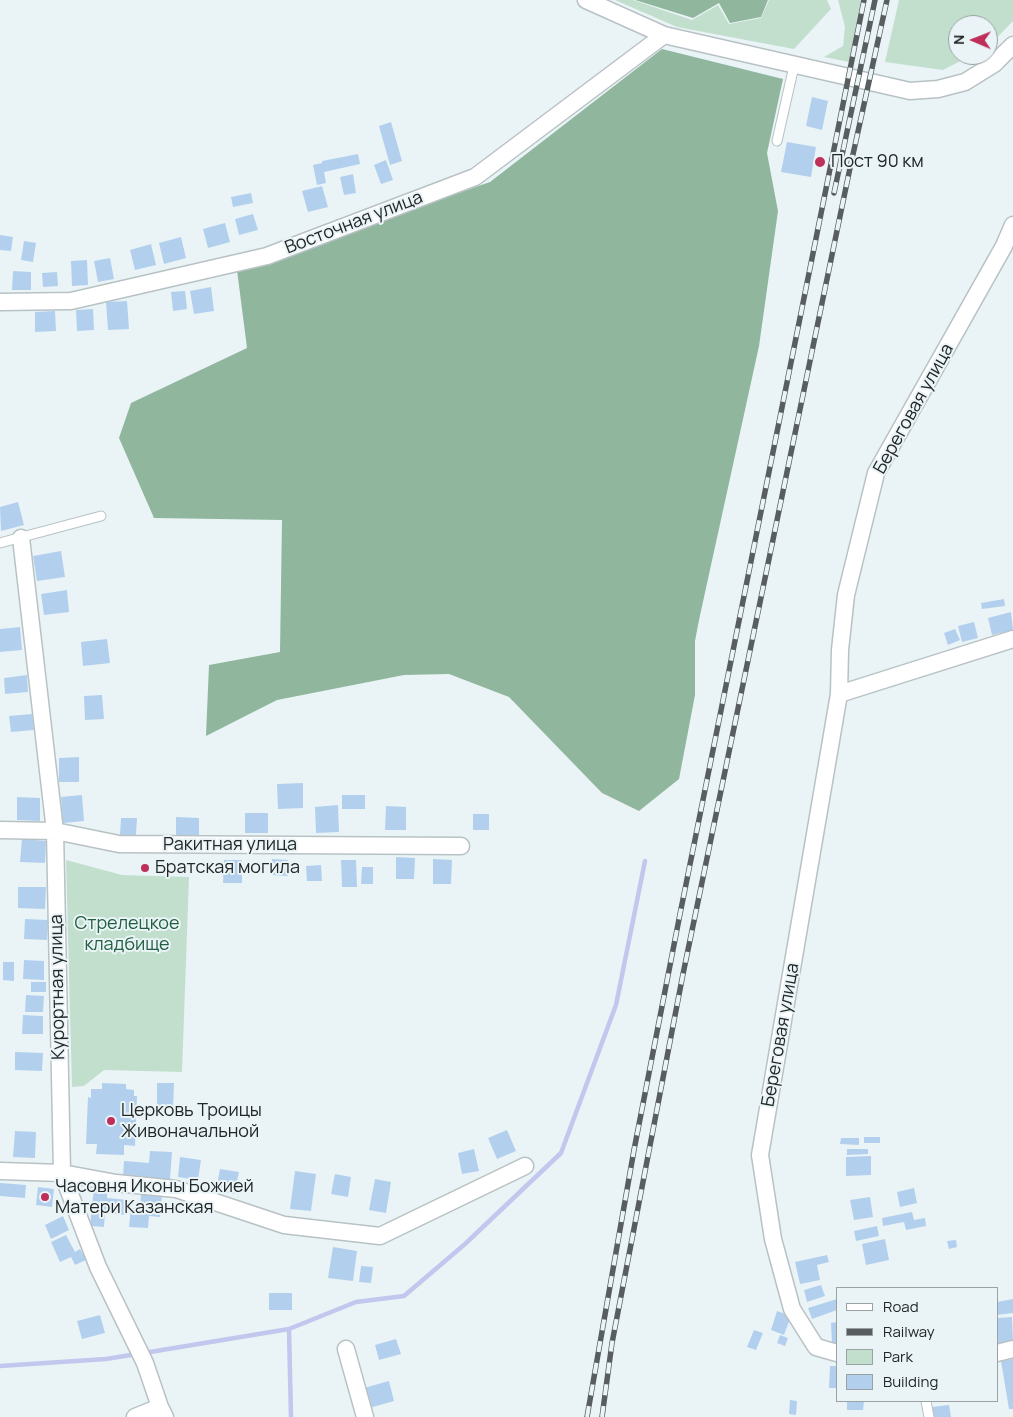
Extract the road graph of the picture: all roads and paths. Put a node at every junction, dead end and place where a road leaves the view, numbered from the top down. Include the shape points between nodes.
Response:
1 (586, 0) edge
2 (664, 35) junction
3 (1013, 45) edge
4 (794, 66) junction
5 (777, 141) dead end
6 (1013, 225) edge
7 (0, 302) edge
8 (101, 516) dead end
9 (21, 538) junction
10 (0, 543) edge
11 (1013, 638) edge
12 (839, 694) junction
13 (0, 830) edge
14 (55, 831) junction
15 (460, 846) dead end
16 (525, 1166) dead end
17 (0, 1171) edge
18 (62, 1173) junction
19 (346, 1349) dead end
20 (1013, 1349) edge
21 (998, 1353) edge
22 (836, 1354) edge
23 (926, 1402) edge
24 (162, 1412) edge
25 (135, 1417) edge
26 (365, 1417) edge
27 (929, 1417) edge

1 - 2 street
2 - 4 street
2 - 7 street, Восточная улица via 474,177 267,256 71,301
3 - 4 street via 994,64 965,82 938,89 910,91
4 - 5 lane
6 - 12 street, Береговая улица via 876,473 846,595
8 - 9 lane
9 - 10 lane
9 - 14 street, Курортная улица
11 - 12 street
12 - 22 street, Береговая улица via 760,1155 773,1239 792,1309 816,1347
13 - 14 street, Ракитная улица
14 - 15 street, Ракитная улица via 120,844
14 - 18 street, Курортная улица
16 - 18 street via 380,1236 284,1225 176,1189
17 - 18 street
18 - 24 street, Курортная улица via 98,1267 145,1363
19 - 26 street
20 - 21 street
23 - 27 lane
24 - 25 street

